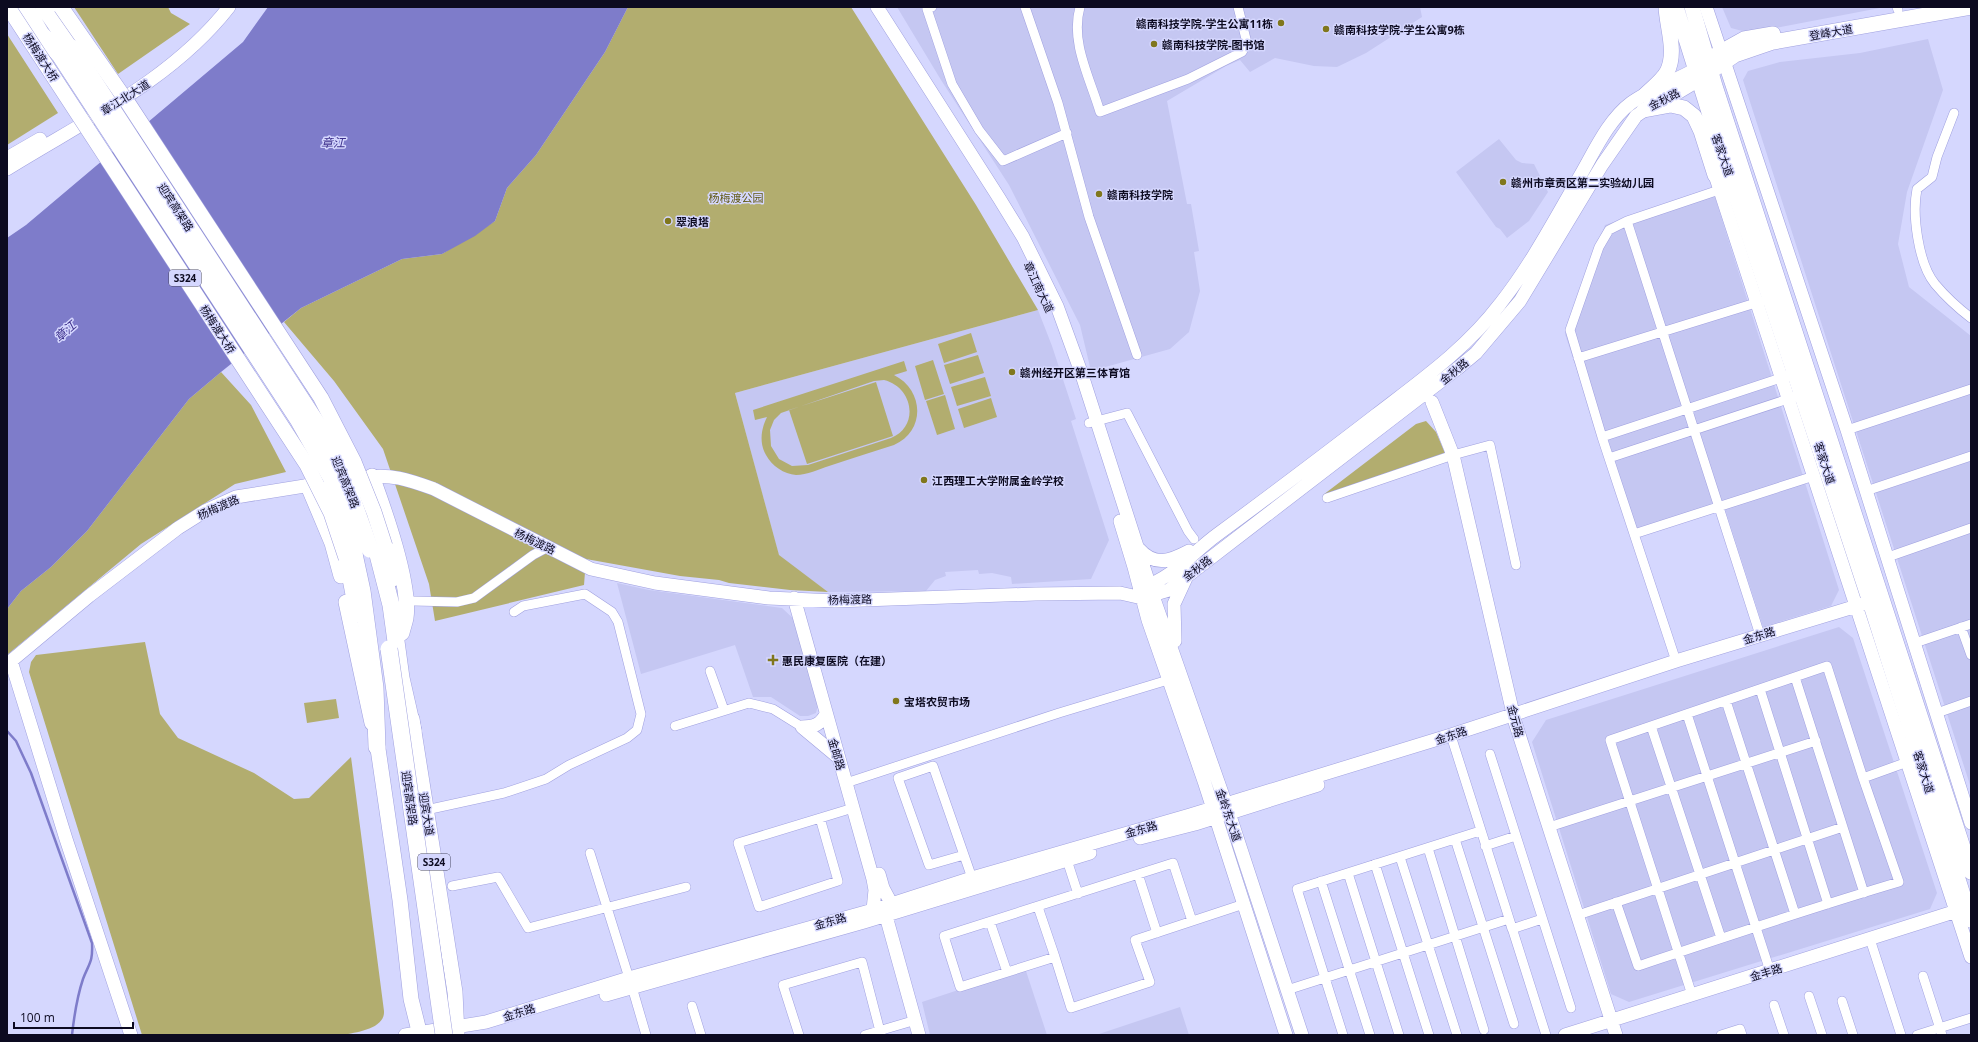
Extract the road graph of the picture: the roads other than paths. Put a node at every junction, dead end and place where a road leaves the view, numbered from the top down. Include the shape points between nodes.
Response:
1 (8, 7) edge
2 (17, 7) edge
3 (25, 7) edge
4 (33, 7) edge
5 (44, 7) edge
6 (52, 7) edge
7 (61, 7) edge
8 (219, 7) edge
9 (229, 7) edge
10 (867, 7) edge
11 (877, 7) edge
12 (931, 7) edge
13 (1025, 7) edge
14 (1080, 7) edge
15 (1238, 7) edge
16 (1692, 7) edge
17 (1706, 7) edge
18 (1913, 7) edge
19 (1971, 7) edge
20 (1897, 8) edge
21 (1668, 9) edge
22 (66, 51) junction
23 (1723, 57) junction
24 (1710, 65) junction
25 (1697, 74) junction
26 (1644, 102) junction
27 (1954, 113) dead end
28 (85, 116) junction
29 (1067, 132) junction
30 (7, 158) edge
31 (7, 169) edge
32 (1715, 175) junction
33 (1719, 190) junction
34 (1738, 199) junction
35 (1627, 221) junction
36 (1038, 275) junction
37 (1771, 298) junction
38 (1756, 303) junction
39 (1971, 318) edge
40 (1664, 332) junction
41 (1137, 355) dead end
42 (1578, 358) junction
43 (1796, 373) junction
44 (1781, 378) junction
45 (1971, 389) edge
46 (1803, 394) junction
47 (1788, 399) junction
48 (1432, 402) dead end
49 (1688, 408) junction
50 (1093, 422) junction
51 (1695, 430) junction
52 (1847, 430) junction
53 (1602, 436) junction
54 (1453, 455) junction
55 (1971, 456) edge
56 (1609, 458) junction
57 (334, 466) junction
58 (372, 476) junction
59 (1814, 476) junction
60 (308, 486) junction
61 (1866, 491) junction
62 (1327, 498) dead end
63 (1719, 506) junction
64 (1971, 528) edge
65 (1634, 534) junction
66 (1194, 539) dead end
67 (1210, 540) junction
68 (548, 547) junction
69 (1138, 547) junction
70 (365, 551) junction
71 (1888, 557) junction
72 (1516, 564) dead end
73 (1186, 577) junction
74 (1146, 592) junction
75 (799, 599) junction
76 (414, 601) dead end
77 (1865, 607) junction
78 (514, 612) dead end
79 (1971, 624) edge
80 (1961, 627) junction
81 (402, 633) junction
82 (1760, 635) junction
83 (1915, 643) junction
84 (1971, 655) edge
85 (1177, 661) junction
86 (1676, 661) junction
87 (710, 671) dead end
88 (1795, 677) junction
89 (1168, 680) junction
90 (1760, 689) junction
91 (1726, 701) junction
92 (1971, 702) edge
93 (724, 710) junction
94 (1937, 713) junction
95 (826, 714) junction
96 (1688, 714) junction
97 (1515, 718) junction
98 (675, 726) dead end
99 (1651, 726) junction
100 (802, 727) junction
101 (413, 731) junction
102 (1816, 741) junction
103 (1452, 742) junction
104 (377, 747) junction
105 (1780, 752) junction
106 (1490, 754) dead end
107 (838, 757) junction
108 (1914, 760) junction
109 (1746, 763) junction
110 (1707, 776) junction
111 (1863, 778) junction
112 (1204, 781) junction
113 (850, 782) junction
114 (1218, 782) junction
115 (1672, 787) junction
116 (1250, 801) junction
117 (1630, 801) junction
118 (853, 808) junction
119 (1227, 808) junction
120 (426, 810) junction
121 (1215, 812) junction
122 (820, 818) junction
123 (1193, 819) junction
124 (1971, 823) edge
125 (1549, 827) junction
126 (1843, 827) junction
127 (1480, 831) junction
128 (1236, 834) junction
129 (1516, 836) junction
130 (1223, 837) junction
131 (1455, 839) junction
132 (1808, 839) junction
133 (1485, 846) junction
134 (1428, 848) junction
135 (1968, 849) edge
136 (1774, 850) junction
137 (590, 852) dead end
138 (964, 855) junction
139 (1400, 856) junction
140 (1067, 860) junction
141 (1735, 863) junction
142 (1375, 864) junction
143 (1971, 872) edge
144 (1348, 873) junction
145 (1138, 874) junction
146 (1700, 874) junction
147 (972, 878) junction
148 (1322, 881) junction
149 (452, 886) dead end
150 (686, 887) dead end
151 (1658, 888) junction
152 (1864, 893) junction
153 (1078, 894) junction
154 (1616, 902) junction
155 (892, 903) junction
156 (1244, 904) junction
157 (1828, 904) junction
158 (1038, 907) junction
159 (607, 908) junction
160 (873, 910) junction
161 (1965, 913) edge
162 (1795, 914) junction
163 (1578, 915) junction
164 (886, 916) junction
165 (1509, 919) junction
166 (1542, 919) junction
167 (1192, 921) junction
168 (990, 922) junction
169 (1482, 927) junction
170 (1756, 927) junction
171 (1512, 929) junction
172 (1157, 933) junction
173 (1456, 936) junction
174 (1721, 938) junction
175 (1870, 939) junction
176 (1430, 944) junction
177 (1678, 952) junction
178 (1404, 953) junction
179 (1971, 956) edge
180 (1055, 957) junction
181 (1377, 961) junction
182 (1350, 970) junction
183 (1770, 971) junction
184 (1007, 972) junction
185 (1923, 976) dead end
186 (1324, 978) junction
187 (630, 983) junction
188 (1287, 990) junction
189 (1692, 995) junction
190 (1810, 996) dead end
191 (1842, 1001) dead end
192 (1774, 1005) dead end
193 (692, 1006) dead end
194 (1571, 1008) dead end
195 (1971, 1018) edge
196 (916, 1020) junction
197 (1612, 1020) junction
198 (1514, 1024) dead end
199 (1484, 1030) dead end
200 (1941, 1031) edge
201 (880, 1033) edge
202 (438, 1034) edge
203 (131, 1035) edge
204 (646, 1035) edge
205 (701, 1035) edge
206 (799, 1035) edge
207 (865, 1035) edge
208 (919, 1035) edge
209 (1286, 1035) edge
210 (1302, 1035) edge
211 (1343, 1035) edge
212 (1370, 1035) edge
213 (1399, 1035) edge
214 (1429, 1035) edge
215 (1457, 1035) edge
216 (1546, 1035) edge
217 (1566, 1035) edge
218 (1616, 1035) edge
219 (1721, 1035) edge
220 (1742, 1035) edge
221 (1784, 1035) edge
222 (1822, 1035) edge
223 (1853, 1035) edge
224 (1901, 1035) edge
225 (1917, 1035) edge

1 - 70 main road, 杨梅渡大桥 / S324, bridge via 307,465 331,513
2 - 28 main road
3 - 22 highway via 41,34
4 - 22 highway, 迎宾高架路
5 - 22 highway, 迎宾高架路
6 - 22 highway via 61,23
7 - 70 main road, S324, bridge via 128,103 321,398 354,462 374,512
8 - 28 street, 章江北大道 via 197,32 162,63
9 - 28 street, 章江北大道 via 202,38 165,70 134,92
10 - 36 street, 章江南大道
11 - 36 street, 章江南大道 via 999,198
12 - 29 street via 927,9 952,84 979,130 1003,161
13 - 29 street
14 - 15 street via 1077,38 1100,112 1188,79 1242,52 1247,43
16 - 24 main road, 客家大道
17 - 23 street
18 - 20 main road, 登峰大道
19 - 23 main road, 登峰大道 via 1773,42
20 - 23 main road, 登峰大道 via 1744,39
21 - 25 main road, 客家大道
21 - 26 main road via 1670,65
22 - 57 highway, 迎宾高架路, bridge via 290,406
23 - 24 main road, 登峰大道
23 - 52 street
24 - 25 main road, 登峰大道
24 - 135 main road, 客家大道
25 - 26 street, 金秋路 via 1679,92
25 - 34 main road, 客家大道
26 - 32 main road via 1684,108 1694,116
26 - 67 street, 金秋路 via 1631,103 1611,126 1546,234 1490,318 1451,357
26 - 73 street, 金秋路 via 1602,165 1520,301 1476,353
27 - 39 street via 1937,156 1932,177 1917,189 1916,214 1928,273 1957,307
28 - 30 street, 章江北大道
28 - 31 street, 章江北大道
29 - 41 street via 1089,217
32 - 33 street
32 - 34 main road
33 - 35 street
33 - 38 street
34 - 37 main road, 客家大道
35 - 40 street
35 - 42 street via 1609,230 1599,246 1570,330
36 - 50 street, 章江南大道
37 - 38 street
37 - 43 main road, 客家大道
38 - 40 street
38 - 44 street
40 - 42 street
40 - 49 street
42 - 53 street
43 - 44 street
43 - 46 main road, 客家大道
44 - 47 street
44 - 49 street
45 - 52 street
46 - 47 street
46 - 77 main road, 客家大道
47 - 51 street
47 - 59 street
48 - 54 street, 金元路
49 - 51 street
49 - 53 street
50 - 66 street via 1126,413
50 - 69 street, 章江南大道
50 - 74 street, 章江南大道
51 - 56 street
51 - 63 street
52 - 61 street
53 - 56 street
54 - 62 street
54 - 72 street via 1490,445
54 - 97 street, 金元路
55 - 61 street
56 - 65 street
57 - 70 highway, bridge
57 - 70 highway, bridge via 361,502
58 - 60 street, 杨梅渡路
58 - 68 street, 杨梅渡路 via 398,477 434,489
58 - 81 main road via 392,537 403,582 406,618
59 - 63 street
59 - 77 street
60 - 104 main road via 332,543
60 - 203 street, 杨梅渡路 via 236,498 204,511 89,596 12,661 64,832
61 - 71 street
63 - 65 street
63 - 82 street
64 - 71 street
65 - 86 street
67 - 69 street via 1175,558 1163,561 1146,557
67 - 74 street, 金秋路
68 - 75 street, 杨梅渡路 via 591,569 655,583 769,598
68 - 76 street via 474,598 457,602
69 - 74 street, 章江南大道
70 - 81 main road, 迎宾大道 / S324 via 394,584
70 - 101 highway via 391,606
70 - 104 highway via 362,591 375,688
70 - 202 highway, 迎宾高架路 via 384,650 402,801
71 - 83 street
73 - 74 street, 金秋路 via 1169,590
73 - 85 street via 1176,599 1173,615
74 - 75 street, 杨梅渡路
74 - 85 street, 金岭东大道
74 - 89 street, 金岭东大道
75 - 95 street, 金邮路
75 - 113 street, 金邮路
77 - 82 street, 金东路
77 - 97 street, 金东路 via 1762,642
77 - 108 main road, 客家大道
78 - 120 street via 523,606 585,594 612,612 618,622 641,714 637,730 627,738 568,765 546,779 504,793
79 - 80 street
80 - 83 street
80 - 84 street
81 - 101 main road, 迎宾大道 / S324
82 - 86 street, 金东路
83 - 94 street
85 - 114 street, 金岭东大道
86 - 97 street, 金东路
87 - 93 street
88 - 90 street
88 - 102 street
88 - 111 street via 1827,666
89 - 112 street, 金岭东大道
89 - 113 street
90 - 91 street
90 - 105 street
91 - 96 street
91 - 109 street
92 - 94 street
93 - 98 street
93 - 100 street via 749,703 760,705 773,709
94 - 124 street
95 - 100 street via 815,726
95 - 107 street, 金邮路
96 - 99 street
96 - 110 street
97 - 103 street, 金东路
97 - 116 street, 金东路
97 - 125 street, 金元路
99 - 115 street
99 - 117 street via 1610,740
100 - 107 street
101 - 120 main road, 迎宾大道 / S324
102 - 105 street
102 - 126 street
103 - 116 street, 金东路
103 - 127 street
104 - 202 main road via 412,999
105 - 109 street
105 - 132 street
106 - 129 street
107 - 113 street, 金邮路
108 - 111 street
108 - 161 main road, 客家大道
109 - 110 street
109 - 136 street
110 - 115 street
110 - 141 street
111 - 152 street via 1899,882
112 - 121 street, 金岭东大道
112 - 123 street via 1204,798
113 - 118 street, 金邮路
113 - 155 street, 金邮路 via 883,888
114 - 116 street
114 - 119 street, 金岭东大道
115 - 117 street
115 - 146 street
116 - 119 street, 金东路
116 - 128 street via 1239,821
117 - 125 street
117 - 151 street
118 - 122 street
118 - 160 street, 金邮路 via 873,879
119 - 121 street, 金东路
119 - 128 street, 金岭东大道
120 - 202 main road, 迎宾大道 / S324 via 455,992
121 - 123 street, 金东路
121 - 130 street, 金岭东大道
122 - 122 street via 738,843 759,907 838,882
123 - 130 street via 1209,826
123 - 140 street, 金东路
123 - 147 street, 金东路
125 - 163 street, 金元路
126 - 132 street
126 - 152 street
127 - 131 street
127 - 133 street
128 - 188 street, 金岭东大道
129 - 133 street
129 - 166 street
130 - 156 street, 金岭东大道
131 - 134 street
131 - 169 street
132 - 136 street
132 - 157 street
133 - 165 street
134 - 139 street
134 - 173 street
135 - 143 main road, 客家大道
136 - 141 street
136 - 162 street
137 - 159 street
138 - 138 street via 933,766 898,778 929,866
138 - 147 street
139 - 142 street
139 - 176 street
140 - 153 street
140 - 164 street, 金东路
141 - 146 street
141 - 170 street
142 - 144 street
142 - 178 street
144 - 148 street
144 - 181 street
145 - 153 street
145 - 167 street via 1173,863
145 - 172 street
146 - 151 street
146 - 174 street
147 - 155 street, 金东路
148 - 182 street
148 - 186 street via 1297,889
149 - 159 street via 498,877 528,928
150 - 159 street
151 - 154 street
151 - 177 street
152 - 157 street
153 - 158 street
154 - 163 street
154 - 177 street via 1638,966
155 - 160 street, 金东路
156 - 167 street
156 - 209 street, 金岭东大道
157 - 162 street
158 - 168 street
158 - 180 street
159 - 187 street
160 - 187 street, 金东路
161 - 175 street, 金丰路
161 - 179 street
162 - 170 street
163 - 197 street, 金元路
164 - 187 street, 金东路
164 - 196 street
165 - 169 street
165 - 171 street
166 - 171 street
166 - 194 street
167 - 172 street
168 - 184 street
168 - 184 street via 944,936 960,987
169 - 173 street
169 - 198 street
170 - 174 street
170 - 183 street
171 - 216 street
172 - 180 street via 1135,940 1150,982 1071,1008
173 - 176 street
173 - 199 street
174 - 177 street
175 - 183 street, 金丰路
175 - 224 street
176 - 178 street
176 - 215 street
177 - 189 street
178 - 181 street
178 - 214 street
180 - 184 street
181 - 182 street
181 - 213 street
182 - 186 street
182 - 212 street
183 - 189 street, 金丰路
185 - 200 street
186 - 188 street
186 - 211 street
187 - 202 street, 金东路
187 - 204 street
188 - 210 street, 金岭东大道
189 - 197 street, 金丰路
190 - 222 street
191 - 223 street
192 - 221 street
193 - 205 street
195 - 200 street
196 - 201 street
196 - 208 street
197 - 217 street, 金丰路
197 - 218 street, 金元路
200 - 225 street
201 - 206 street via 862,962 783,985
201 - 207 street
219 - 220 street via 1740,1029

